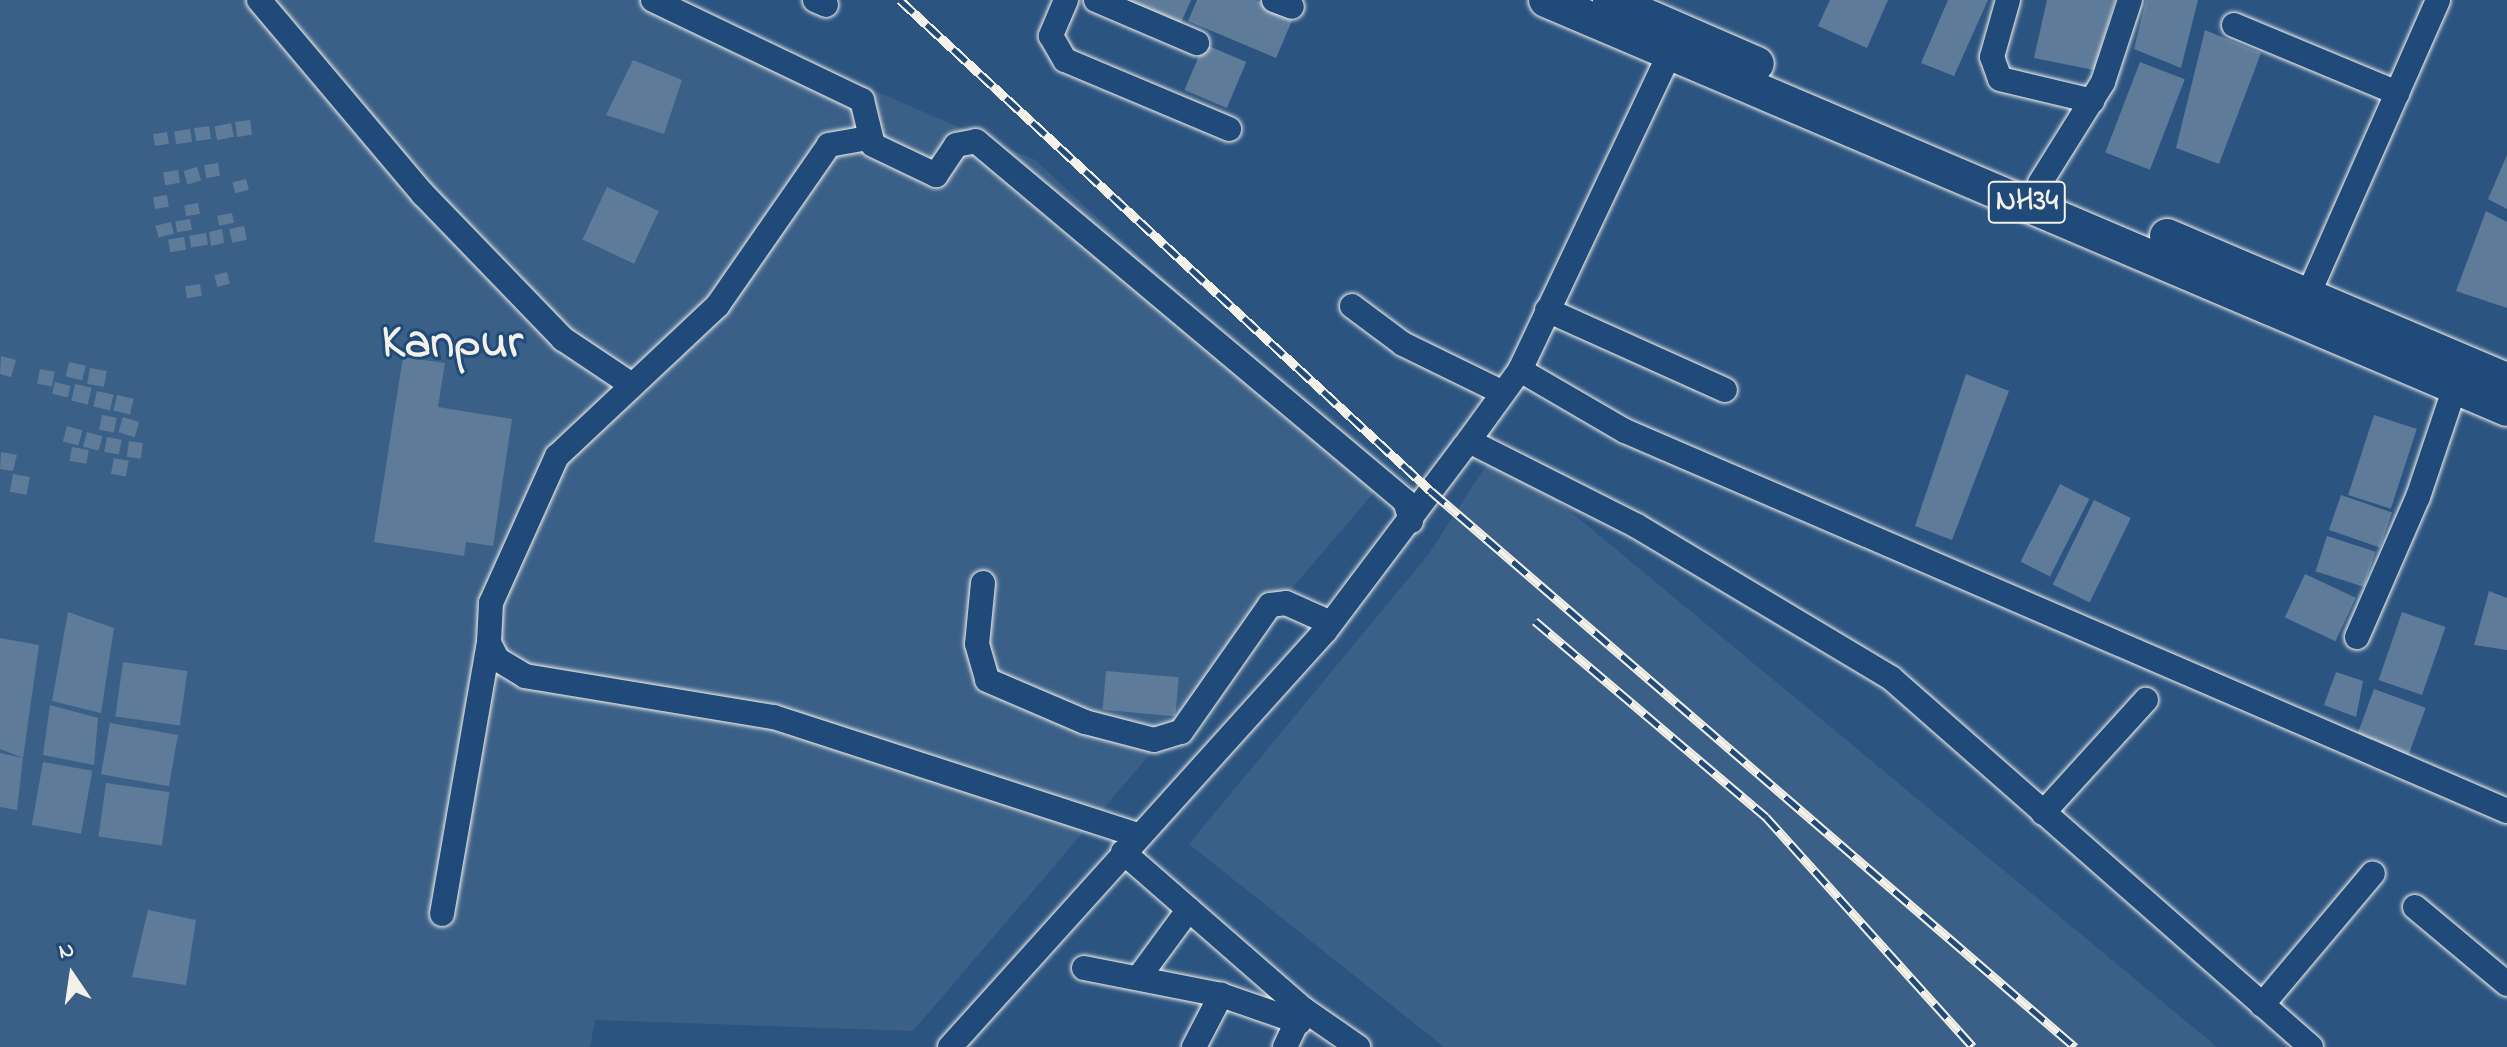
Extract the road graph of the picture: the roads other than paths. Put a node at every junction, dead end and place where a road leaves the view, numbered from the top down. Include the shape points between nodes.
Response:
1 (259, 0) edge
2 (653, 0) edge
3 (1066, 0) edge
4 (1096, 0) edge
5 (1546, 0) edge
6 (1610, 0) edge
7 (2008, 0) edge
8 (2130, 0) edge
9 (2438, 0) edge
10 (691, 8) edge
11 (2234, 25) dead end
12 (1674, 42) junction
13 (1197, 43) dead end
14 (2397, 93) junction
15 (2092, 101) junction
16 (1229, 129) dead end
17 (868, 138) junction
18 (2040, 183) junction
19 (2308, 295) junction
20 (1352, 306) dead end
21 (1547, 310) junction
22 (1520, 370) junction
23 (632, 385) junction
24 (2455, 387) junction
25 (1725, 390) dead end
26 (2505, 390) edge
27 (1503, 393) junction
28 (1469, 441) junction
29 (1411, 521) junction
30 (983, 583) dead end
31 (1331, 623) junction
32 (2357, 637) dead end
33 (489, 643) junction
34 (2146, 700) dead end
35 (2507, 811) edge
36 (2043, 813) junction
37 (1130, 844) junction
38 (2373, 873) dead end
39 (2415, 907) dead end
40 (1189, 909) junction
41 (442, 914) dead end
42 (1084, 968) dead end
43 (1139, 977) junction
44 (2507, 984) edge
45 (1221, 995) junction
46 (2262, 1005) junction
47 (1301, 1016) junction
48 (950, 1047) edge
49 (1194, 1047) edge
50 (1285, 1047) edge
51 (1358, 1047) edge
52 (2311, 1047) edge

1 - 23 street via 444,216 563,339
2 - 10 street
3 - 16 street via 1051,36 1065,60
4 - 13 street
5 - 12 highway, NH34
6 - 12 highway, NH34
7 - 15 street via 1992,57 2000,79
8 - 15 street
9 - 14 street
10 - 17 street via 862,100
11 - 14 street
12 - 18 highway, NH34
12 - 21 street
12 - 24 highway, NH34
14 - 19 street
15 - 18 street
17 - 23 street via 829,145 717,306
17 - 29 street via 936,175 956,145 976,141 1405,501
18 - 19 highway, NH34
19 - 26 highway, NH34
20 - 27 street via 1403,344
21 - 22 street
21 - 25 street
22 - 27 street
22 - 35 street via 1625,431
23 - 33 street via 557,456 491,603
24 - 26 highway, NH34
24 - 32 street via 2418,497
27 - 28 street
28 - 29 street
28 - 36 street via 1637,526 1862,658
29 - 31 street
30 - 31 street via 977,644 987,680 1085,722 1154,740 1181,732 1270,605 1299,607
31 - 37 street
33 - 37 street via 497,659 525,676 774,717
33 - 41 street
34 - 36 street
36 - 46 street
37 - 40 street
37 - 48 street
38 - 46 street
39 - 44 street
40 - 43 street
40 - 47 street
42 - 43 street
43 - 45 street
45 - 47 street
45 - 49 street
46 - 52 street
47 - 50 street
47 - 51 street

